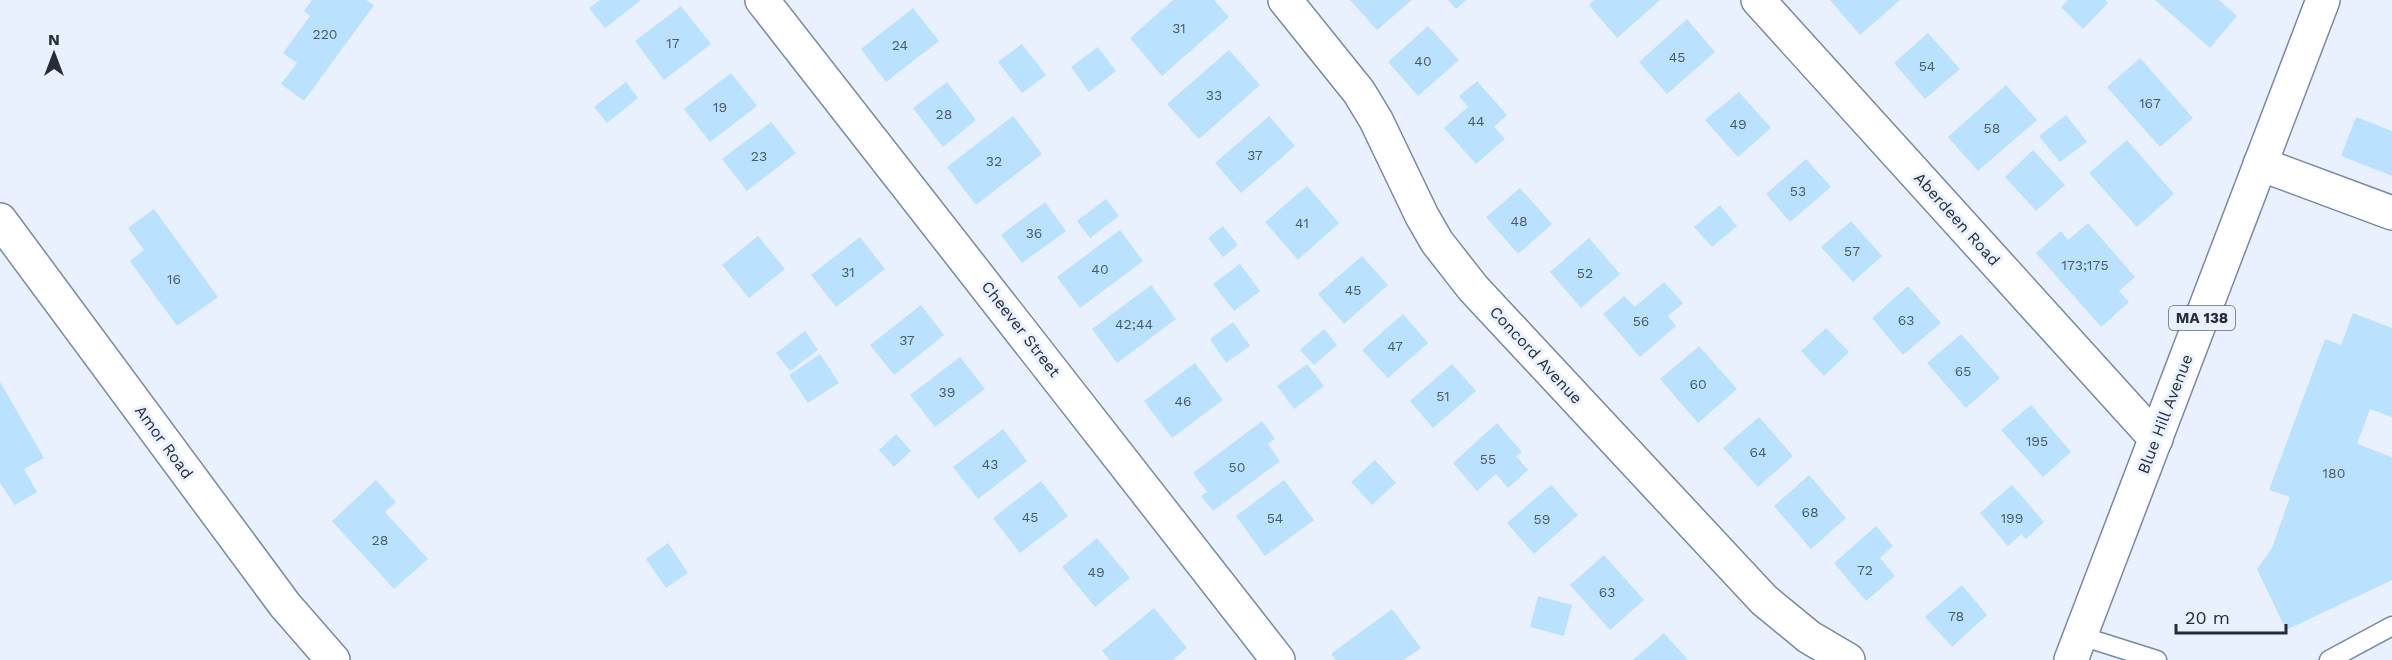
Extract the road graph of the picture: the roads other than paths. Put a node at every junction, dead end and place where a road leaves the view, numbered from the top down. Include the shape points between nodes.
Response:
1 (762, 0) edge
2 (1286, 0) edge
3 (1758, 0) edge
4 (2323, 0) edge
5 (2260, 164) junction
6 (2392, 213) edge
7 (0, 220) edge
8 (2156, 439) junction
9 (2392, 626) edge
10 (2076, 648) edge
11 (333, 660) edge
12 (1278, 660) edge
13 (1848, 660) edge
14 (2157, 660) edge
15 (2329, 660) edge

1 - 12 main road, Cheever Street
2 - 13 main road, Concord Avenue via 1359,92 1437,242 1473,288 1764,600 1809,637
3 - 8 main road, Aberdeen Road
4 - 5 main road, Blue Hill Avenue / MA 138
5 - 6 main road
5 - 8 main road, Blue Hill Avenue / MA 138
7 - 11 main road, Amor Road via 285,605
8 - 10 main road, Blue Hill Avenue / MA 138
9 - 15 lane
10 - 14 lane

